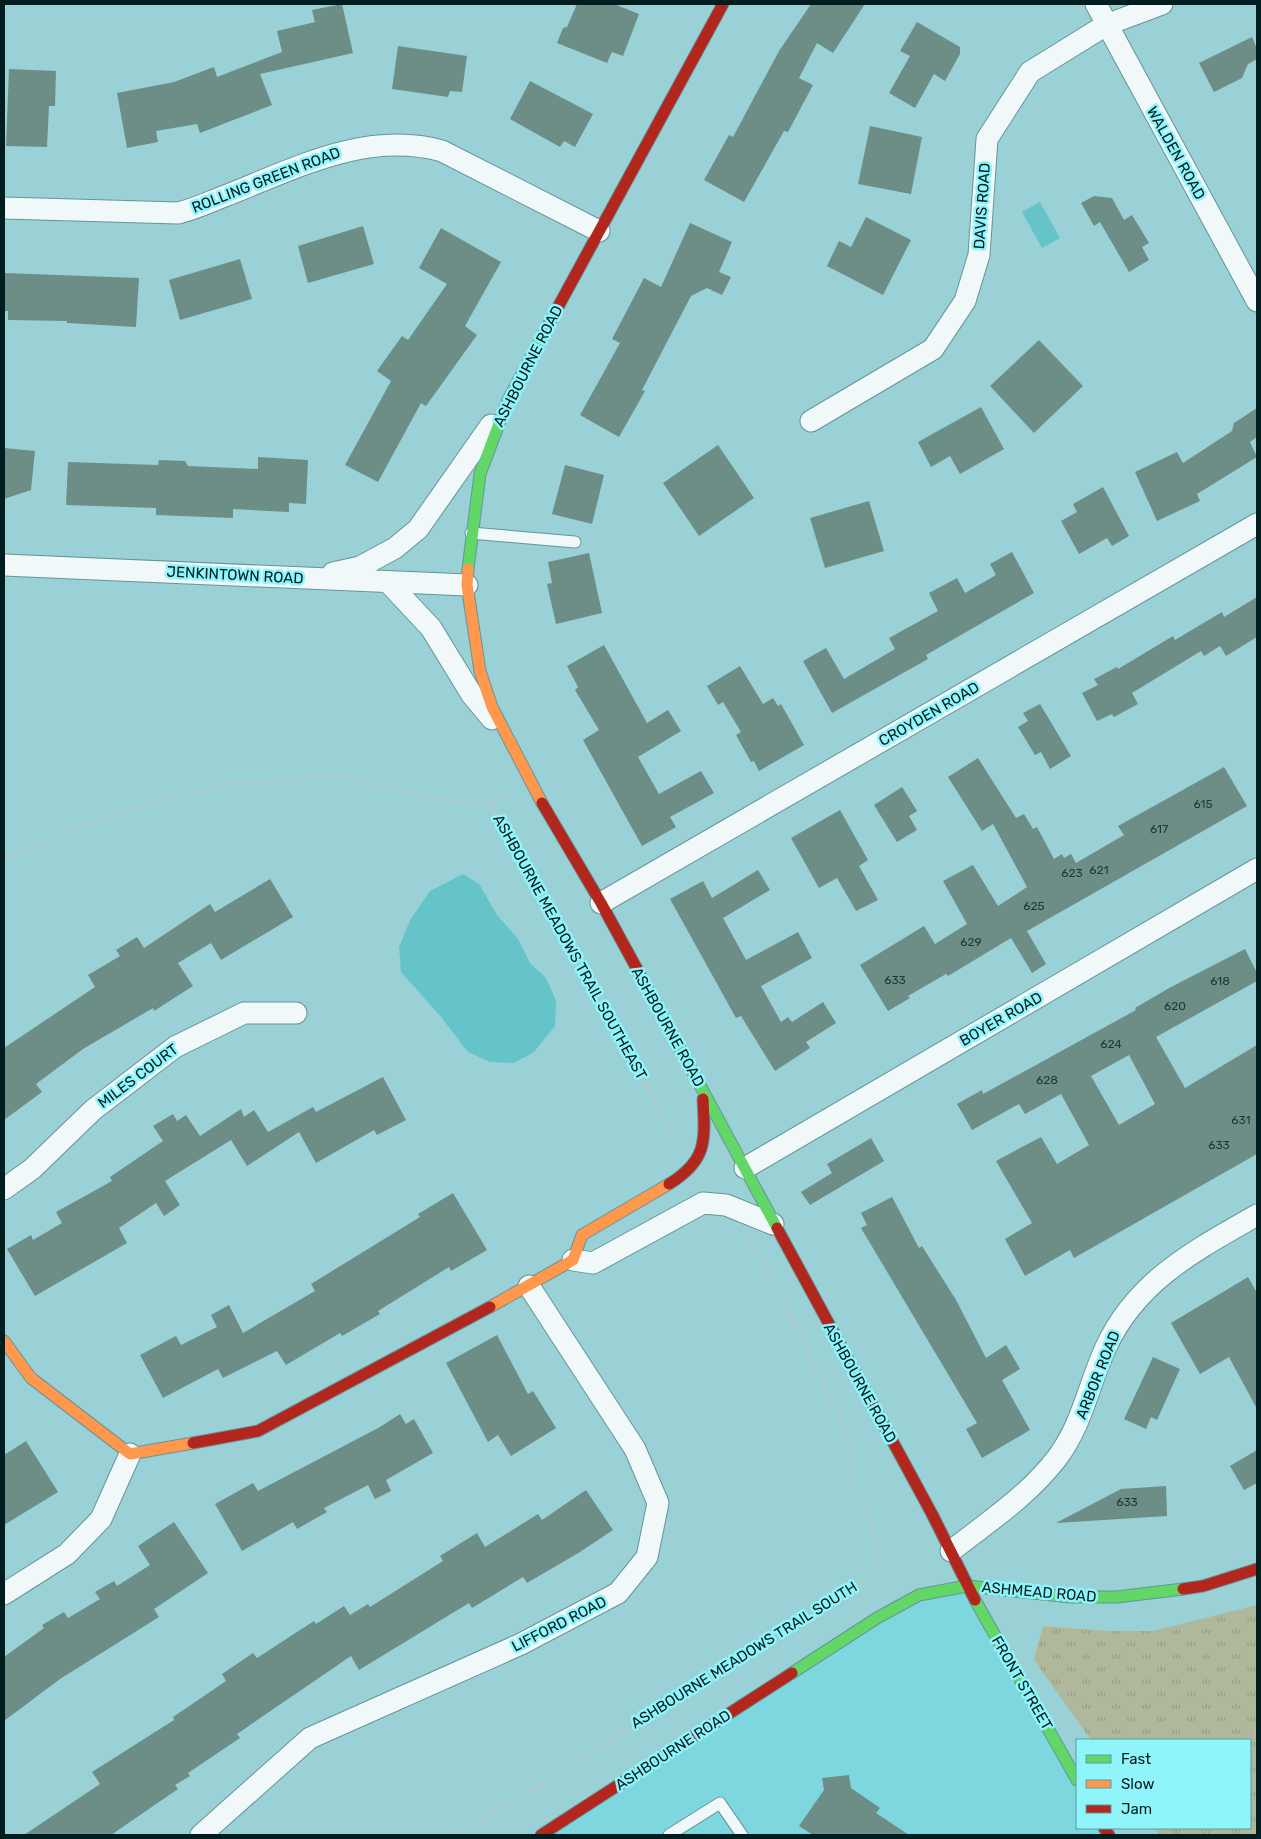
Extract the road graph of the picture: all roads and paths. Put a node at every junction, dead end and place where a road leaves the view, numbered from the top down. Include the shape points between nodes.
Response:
1 (723, 4) edge
2 (1096, 4) edge
3 (1162, 4) edge
4 (1106, 25) junction
5 (4, 208) edge
6 (599, 231) junction
7 (1257, 301) edge
8 (508, 400) junction
9 (811, 421) dead end
10 (1257, 524) edge
11 (471, 533) junction
12 (576, 542) dead end
13 (4, 564) edge
14 (309, 579) junction
15 (388, 582) junction
16 (467, 585) junction
17 (508, 739) junction
18 (4, 859) edge
19 (1257, 869) edge
20 (600, 904) junction
21 (296, 1013) dead end
22 (702, 1090) junction
23 (680, 1146) dead end
24 (744, 1168) junction
25 (4, 1189) edge
26 (1257, 1214) edge
27 (773, 1224) junction
28 (742, 1233) dead end
29 (573, 1260) junction
30 (529, 1286) junction
31 (4, 1340) edge
32 (130, 1454) junction
33 (951, 1550) junction
34 (1257, 1569) edge
35 (967, 1586) junction
36 (4, 1594) edge
37 (1257, 1732) edge
38 (1257, 1740) edge
39 (1076, 1778) edge
40 (201, 1835) edge
41 (460, 1835) edge
42 (541, 1835) edge
43 (669, 1835) edge
44 (742, 1835) edge

1 - 6 street, ASHBOURNE ROAD
2 - 4 street, WALDEN ROAD
3 - 4 street, DAVIS ROAD
4 - 7 street, WALDEN ROAD
4 - 9 street, DAVIS ROAD via 1030,72 987,139 979,255 965,301 933,349
5 - 6 street, ROLLING GREEN ROAD via 178,213 355,148 421,145 442,151
6 - 8 street, ASHBOURNE ROAD
8 - 11 street, ASHBOURNE ROAD via 480,474
8 - 14 street via 418,529 395,548 360,567
10 - 20 street, CROYDEN ROAD
11 - 12 lane
11 - 16 street, ASHBOURNE ROAD
13 - 14 street, JENKINTOWN ROAD
14 - 15 street, JENKINTOWN ROAD
15 - 16 street, JENKINTOWN ROAD
15 - 17 street via 431,628 472,695
16 - 17 street, ASHBOURNE ROAD via 480,670 492,707
17 - 20 street, ASHBOURNE ROAD
18 - 23 path, ASHBOURNE MEADOWS TRAIL SOUTHEAST via 127,809 227,784 336,775 437,798 491,804
19 - 24 street, BOYER ROAD
20 - 22 street, ASHBOURNE ROAD
21 - 25 street, MILES COURT via 244,1013 175,1047 93,1110 32,1169
22 - 24 street, ASHBOURNE ROAD
22 - 29 street via 705,1136 698,1160 675,1180 582,1235
24 - 27 street, ASHBOURNE ROAD
26 - 33 street, ARBOR ROAD via 1177,1263 1146,1290 1114,1331 1080,1420 1058,1457 1029,1490
27 - 29 street via 726,1206 703,1202 593,1263
27 - 33 street, ASHBOURNE ROAD
28 - 41 path, ASHBOURNE MEADOWS TRAIL SOUTH via 775,1282 851,1441 851,1480 881,1547 876,1566 865,1580
29 - 30 street
30 - 32 street via 258,1431
30 - 40 street, LIFFORD ROAD via 635,1449 658,1503 647,1557 618,1593 512,1648 310,1738
31 - 32 street via 30,1378
32 - 36 street via 101,1518 67,1554
33 - 35 street, ASHBOURNE ROAD
34 - 35 street, ASHMEAD ROAD via 1203,1586 1117,1597 1071,1597
35 - 39 street, FRONT STREET
35 - 42 street, ASHBOURNE ROAD via 919,1595 877,1618
37 - 38 path
43 - 44 lane via 720,1803

